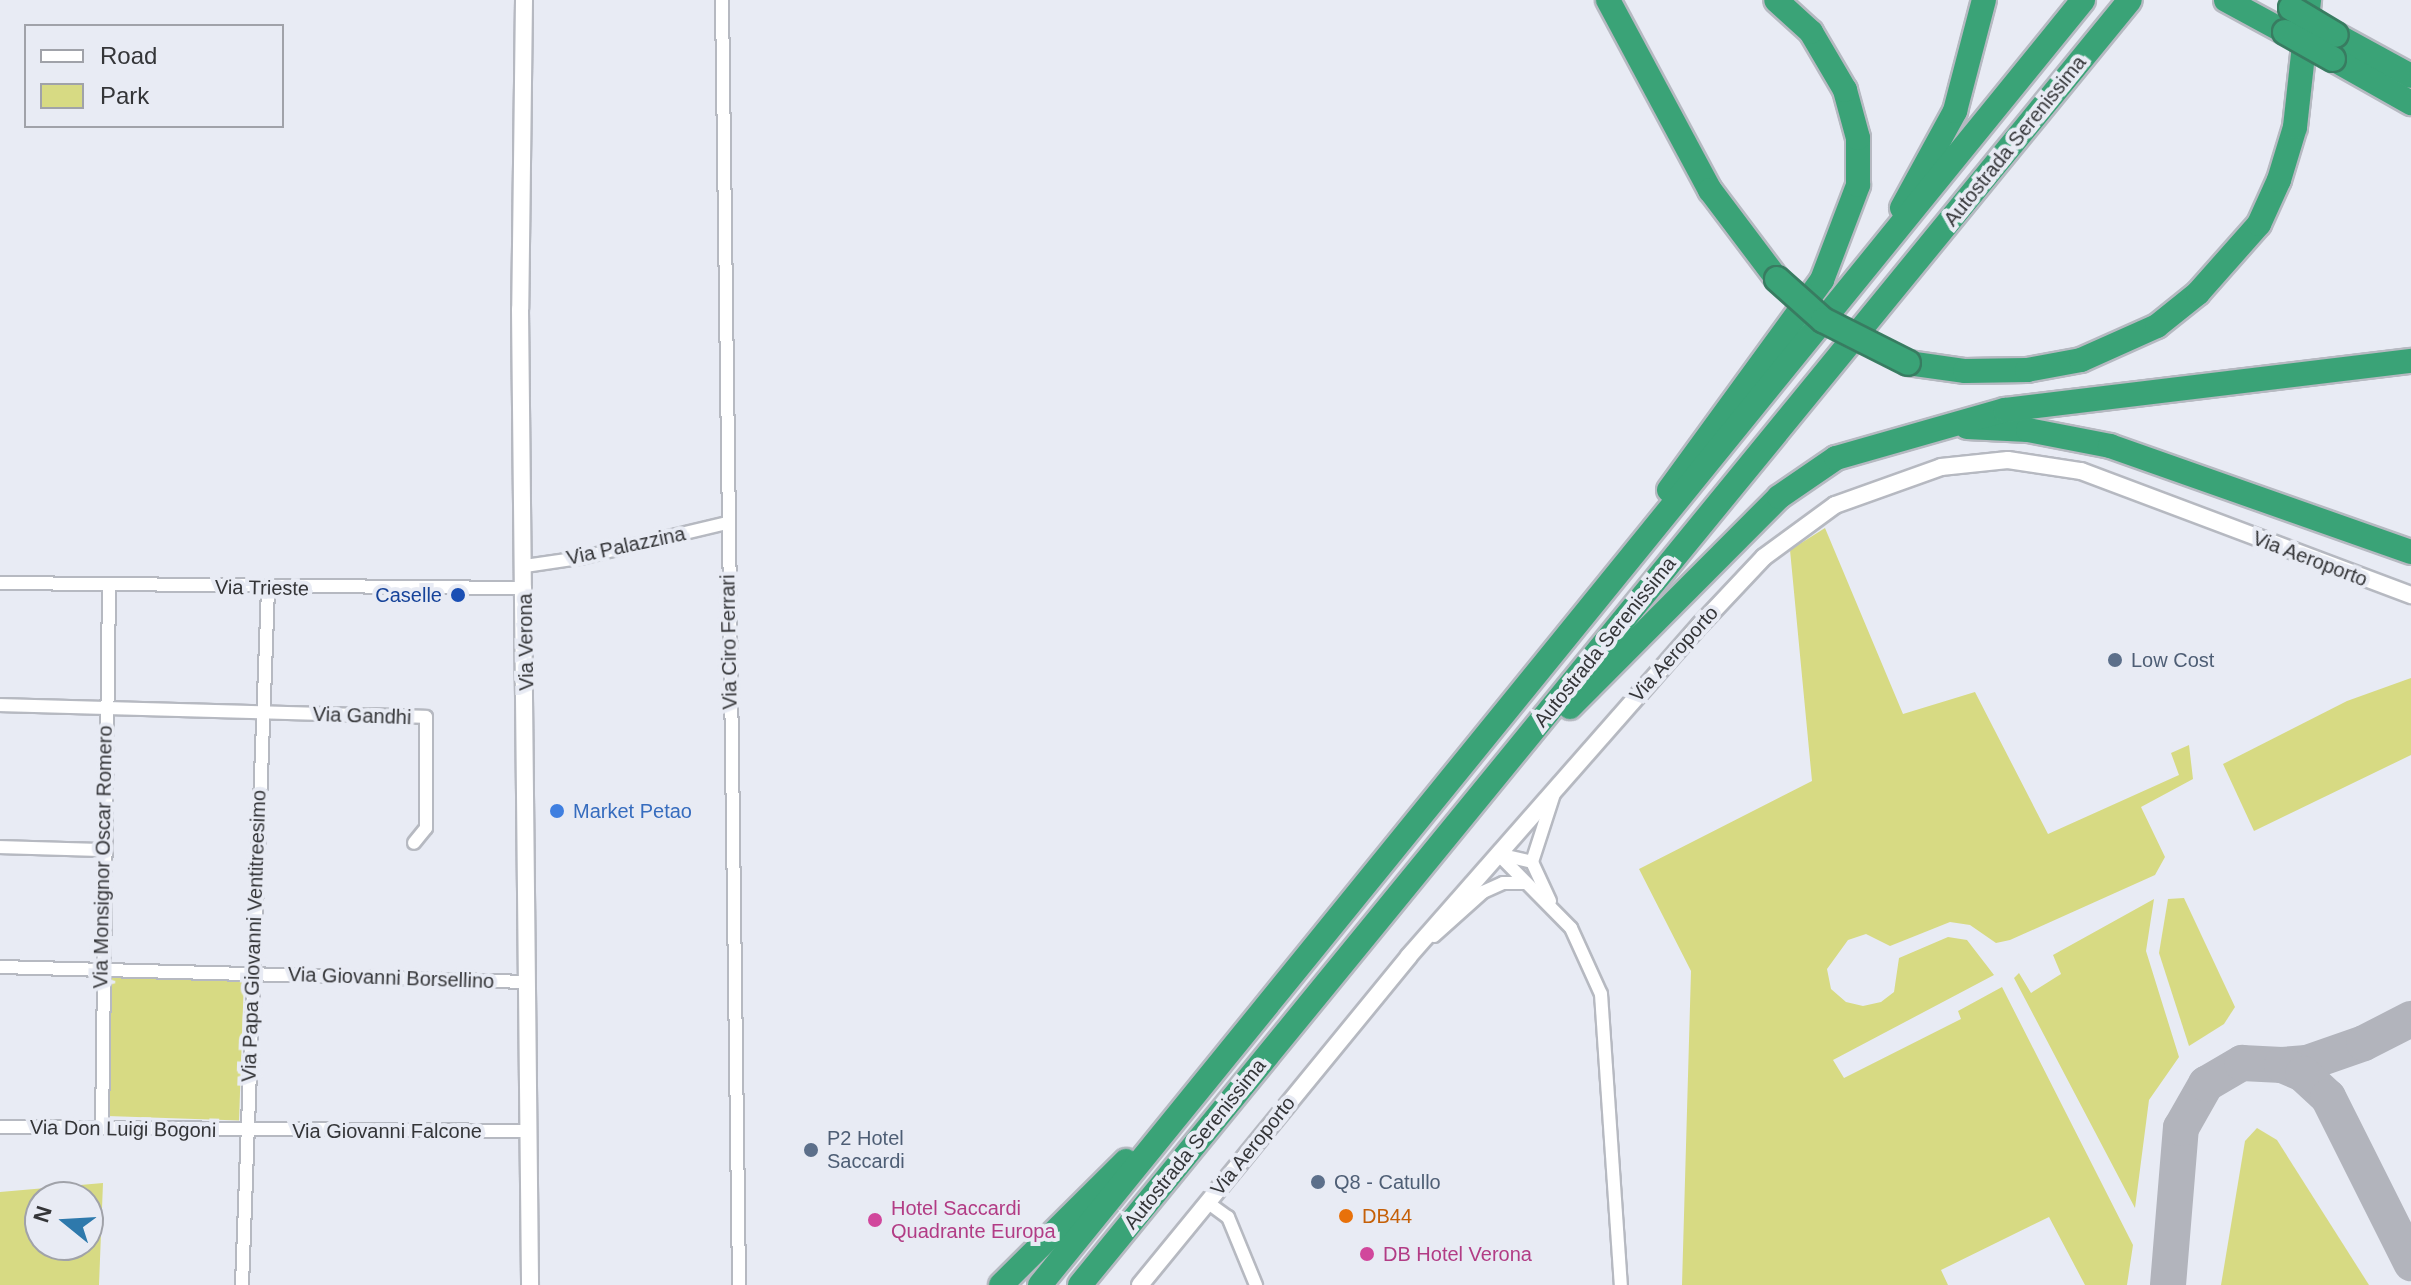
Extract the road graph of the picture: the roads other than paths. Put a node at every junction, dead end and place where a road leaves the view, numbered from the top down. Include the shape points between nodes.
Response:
1 (524, 0) edge
2 (722, 0) edge
3 (1608, 0) edge
4 (1776, 0) edge
5 (1984, 0) edge
6 (2083, 0) edge
7 (2130, 0) edge
8 (2217, 0) edge
9 (2226, 0) edge
10 (2290, 10) edge
11 (2258, 18) junction
12 (2411, 76) edge
13 (2411, 103) edge
14 (1847, 295) junction
15 (2411, 361) edge
16 (1937, 426) junction
17 (727, 523) junction
18 (2411, 552) edge
19 (525, 566) junction
20 (0, 583) edge
21 (109, 585) junction
22 (268, 588) junction
23 (525, 588) junction
24 (2411, 595) edge
25 (1533, 681) junction
26 (0, 705) edge
27 (106, 708) junction
28 (264, 712) junction
29 (1556, 788) junction
30 (1449, 832) junction
31 (414, 843) dead end
32 (0, 847) edge
33 (103, 850) junction
34 (1498, 854) junction
35 (1532, 862) junction
36 (1524, 883) junction
37 (1550, 901) junction
38 (1409, 956) junction
39 (0, 967) edge
40 (100, 968) junction
41 (253, 974) junction
42 (528, 982) junction
43 (1171, 1125) junction
44 (0, 1127) edge
45 (102, 1128) junction
46 (246, 1130) junction
47 (528, 1131) junction
48 (1207, 1202) junction
49 (242, 1285) edge
50 (530, 1285) edge
51 (739, 1285) edge
52 (1001, 1285) edge
53 (1040, 1285) edge
54 (1080, 1285) edge
55 (1140, 1285) edge
56 (1256, 1285) edge
57 (1621, 1285) edge

1 - 19 street, Via Verona via 520,309
2 - 17 street, Via Ciro Ferrari
3 - 10 highway, bridge via 1710,190 1777,279 1823,320 1908,363 2011,371 2081,360 2147,332 2198,293 2259,224 2295,127
4 - 25 highway via 1811,32 1845,90 1860,162 1853,206 1811,296
5 - 14 highway via 1955,111
6 - 14 highway, Autostrada Serenissima
7 - 30 highway, Autostrada Serenissima
8 - 11 highway
9 - 11 highway
10 - 11 highway
10 - 12 highway, bridge
10 - 13 highway, bridge via 2333,59
14 - 25 highway, Autostrada Serenissima
15 - 16 highway via 2095,396
16 - 18 highway via 2028,430 2110,446
16 - 30 highway via 1836,458 1779,497
17 - 19 street, Via Palazzina
17 - 51 street, Via Ciro Ferrari
19 - 23 street, Via Verona
20 - 21 street, Via Trieste
21 - 22 street, Via Trieste
21 - 27 street, Via Monsignor Oscar Romero
22 - 23 street, Via Trieste
22 - 28 street, Via Papa Giovanni Ventitreesimo
23 - 42 street, Via Verona
24 - 29 street, Via Aeroporto via 2081,471 2008,460 1941,467 1835,505 1764,557
25 - 43 highway, Autostrada Serenissima
26 - 27 street
27 - 28 street
27 - 33 street, Via Monsignor Oscar Romero
28 - 31 street, Via Gandhi via 426,717 426,828
28 - 41 street, Via Papa Giovanni Ventitreesimo
29 - 34 street, Via Aeroporto
29 - 35 street
30 - 54 highway, Autostrada Serenissima
32 - 33 street
33 - 40 street, Via Monsignor Oscar Romero
34 - 35 street
34 - 36 street
34 - 38 street, Via Aeroporto
35 - 37 street
36 - 37 street
36 - 38 street via 1503,883 1483,892
37 - 57 street via 1589,958 1601,994
38 - 48 street, Via Aeroporto
39 - 40 street, Via Giovanni Borsellino
40 - 41 street, Via Giovanni Borsellino
40 - 45 street, Via Monsignor Oscar Romero
41 - 42 street, Via Giovanni Borsellino
41 - 46 street, Via Papa Giovanni Ventitreesimo
42 - 47 street, Via Verona
43 - 52 highway via 1114,1171
43 - 53 highway, Autostrada Serenissima
44 - 45 street, Via Don Luigi Bogoni
45 - 46 street, Via Don Luigi Bogoni
46 - 47 street, Via Giovanni Falcone
46 - 49 street, Via Papa Giovanni Ventitreesimo
47 - 50 street, Via Verona
48 - 55 street, Via Aeroporto
48 - 56 street via 1228,1217

